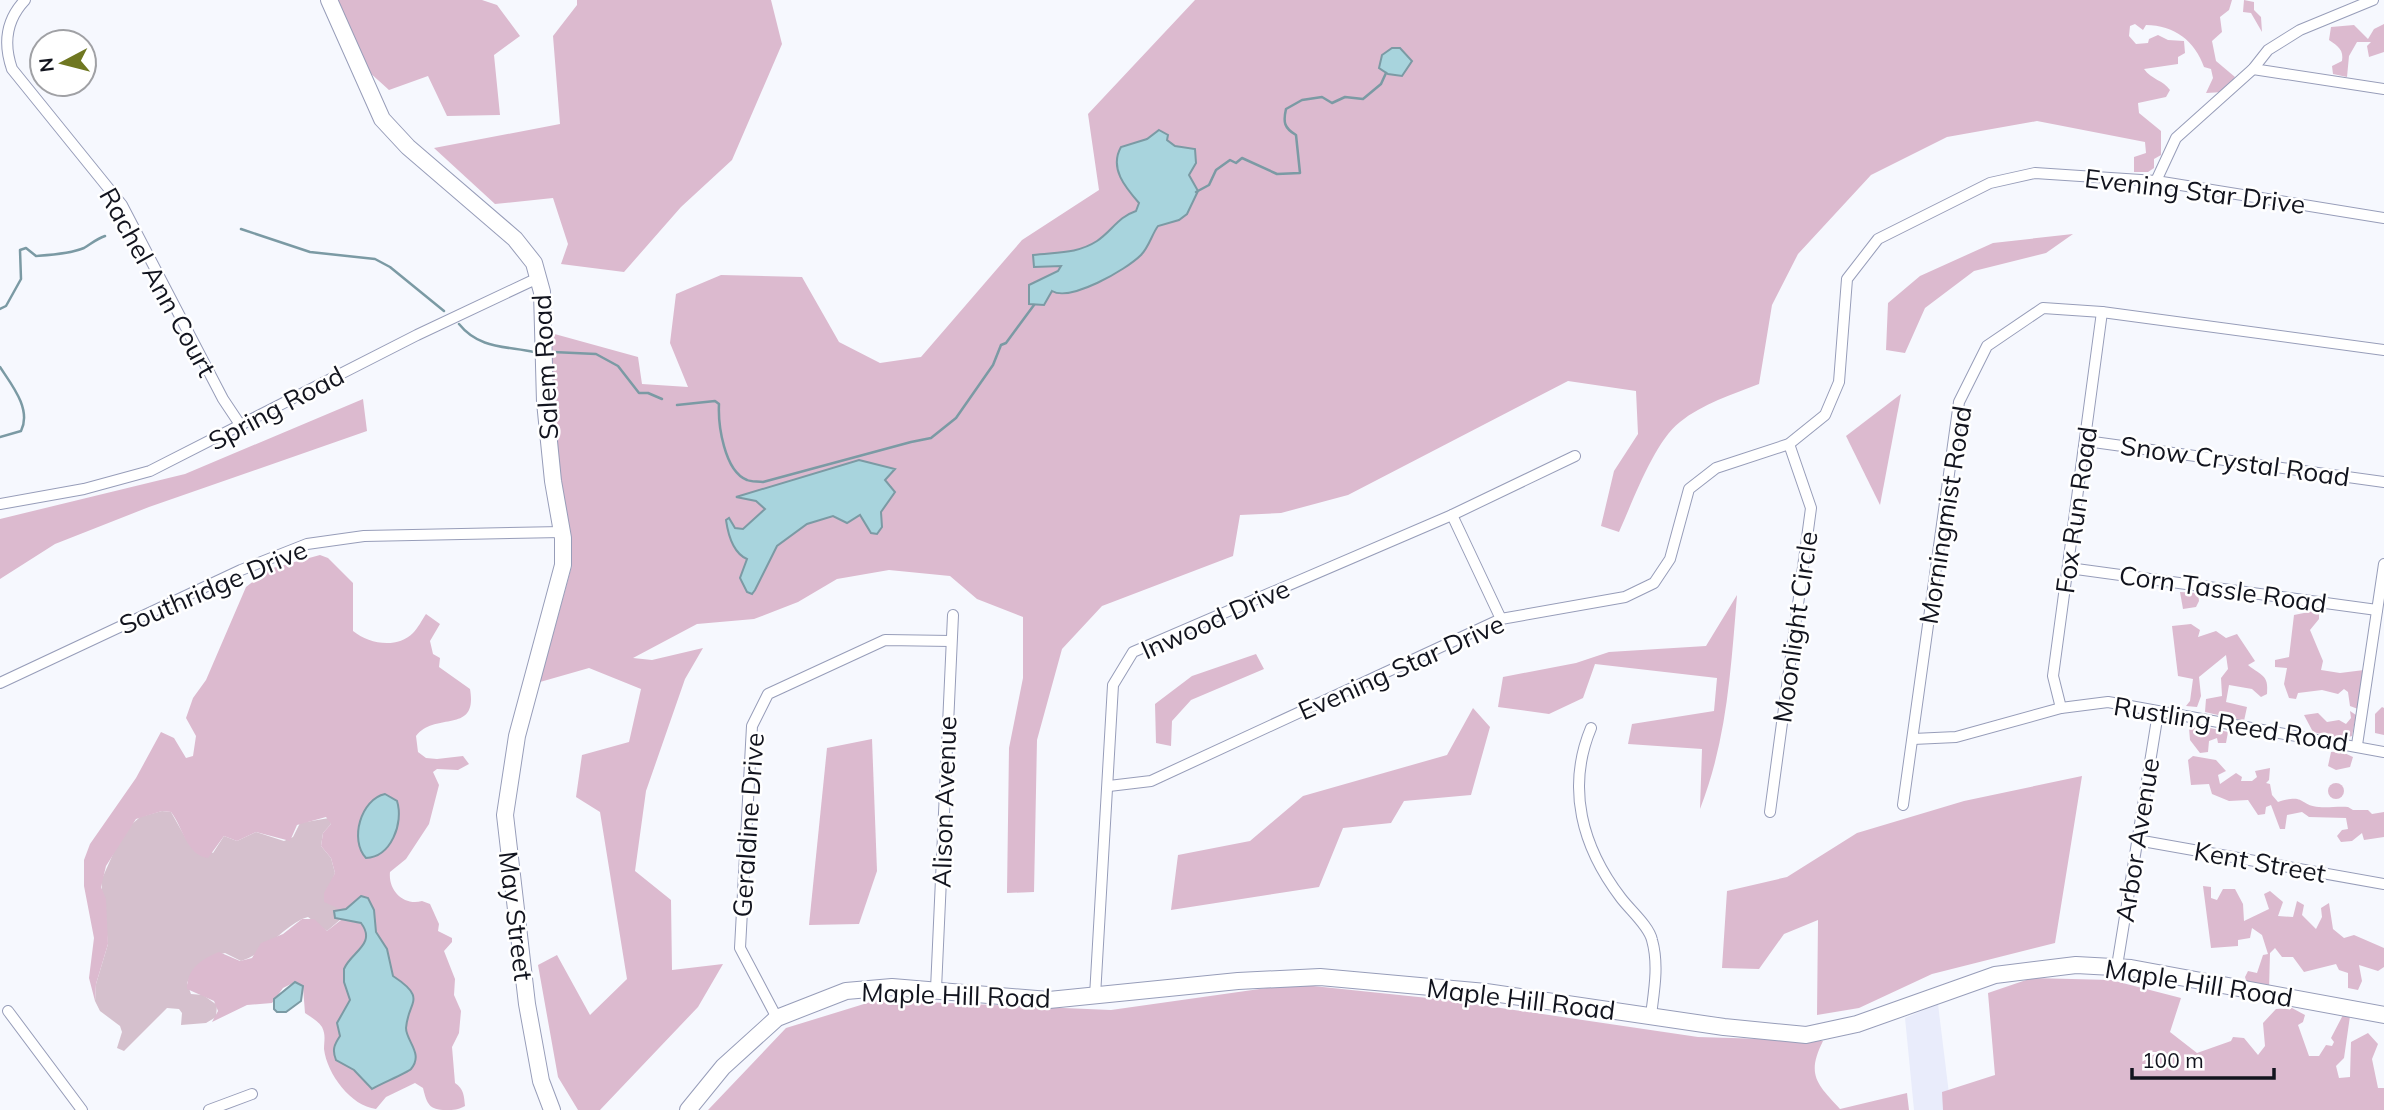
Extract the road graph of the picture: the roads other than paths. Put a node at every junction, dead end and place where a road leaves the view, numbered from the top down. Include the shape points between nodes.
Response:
1 (25, 0) edge
2 (329, 0) edge
3 (2373, 0) edge
4 (2253, 69) junction
5 (2384, 89) edge
6 (2157, 181) junction
7 (2384, 218) edge
8 (540, 277) junction
9 (2102, 312) junction
10 (2384, 350) edge
11 (241, 426) junction
12 (2087, 440) junction
13 (1789, 444) junction
14 (1575, 456) dead end
15 (2384, 482) edge
16 (0, 504) edge
17 (1452, 515) junction
18 (562, 532) junction
19 (2384, 564) edge
20 (2069, 568) junction
21 (2377, 610) junction
22 (953, 615) dead end
23 (1501, 620) junction
24 (951, 641) junction
25 (0, 683) edge
26 (2062, 708) junction
27 (2158, 713) junction
28 (521, 721) joint
29 (1591, 728) dead end
30 (1913, 739) junction
31 (2357, 745) junction
32 (2384, 752) edge
33 (1109, 786) junction
34 (1903, 805) dead end
35 (1770, 812) dead end
36 (2137, 841) junction
37 (2384, 884) edge
38 (2117, 967) junction
39 (936, 989) junction
40 (1095, 996) junction
41 (8, 1011) dead end
42 (1651, 1015) junction
43 (2384, 1015) edge
44 (777, 1018) junction
45 (252, 1094) dead end
46 (82, 1110) edge
47 (209, 1110) edge
48 (552, 1110) edge
49 (688, 1110) edge

1 - 11 street, Rachel Ann Court via 8,28 12,69 122,205
2 - 8 street, Salem Road via 382,119 527,251
3 - 4 street via 2300,30 2268,50
4 - 5 street
4 - 6 street via 2176,138
6 - 7 street, Evening Star Drive
6 - 13 street, Evening Star Drive via 2035,173 1990,183 1878,239 1847,279 1839,382 1825,415
8 - 11 street, Spring Road
8 - 18 street, Salem Road via 545,402
9 - 10 street, Morningmist Road
9 - 12 street, Fox Run Road
9 - 30 street, Morningmist Road via 2043,307 1987,346 1959,402
11 - 16 street, Spring Road via 130,478
12 - 15 street, Snow Crystal Road
12 - 20 street, Fox Run Road
13 - 23 street, Evening Star Drive via 1716,467 1689,489 1671,559 1654,583 1625,597
13 - 35 street, Moonlight Circle via 1811,508
14 - 17 street, Inwood Drive
17 - 23 street
17 - 33 street, Inwood Drive via 1133,652 1113,685
18 - 25 street, Southridge Drive via 364,536 307,544 241,570
18 - 28 street, Salem Road via 561,579
19 - 21 street
20 - 21 street, Corn Tassle Road
20 - 26 street, Fox Run Road via 2053,676
21 - 31 street
22 - 24 street, Alison Avenue
23 - 33 street, Evening Star Drive via 1151,781
24 - 39 street, Alison Avenue
24 - 44 street, Geraldine Drive via 885,640 768,694 752,726 740,948
26 - 27 street, Rustling Reed Road via 2108,702
26 - 30 street, Rustling Reed Road via 1956,737
27 - 31 street, Rustling Reed Road
27 - 36 street, Arbor Avenue
28 - 48 street, May Street via 506,794 506,832 527,1004 541,1081
29 - 42 street via 1581,751 1580,807 1602,874 1652,938 1656,969
30 - 34 street, Morningmist Road
31 - 32 street, Rustling Reed Road
33 - 40 street, Inwood Drive
36 - 37 street, Kent Street
36 - 38 street, Arbor Avenue
38 - 42 street, Maple Hill Road via 2076,965 1995,975 1857,1024 1806,1035
38 - 43 street, Maple Hill Road
39 - 40 street, Maple Hill Road via 1049,1000
39 - 44 street, Maple Hill Road via 846,991
40 - 42 street, Maple Hill Road via 1320,977 1486,992
41 - 46 street
44 - 49 street, Maple Hill Road via 723,1067
45 - 47 street

